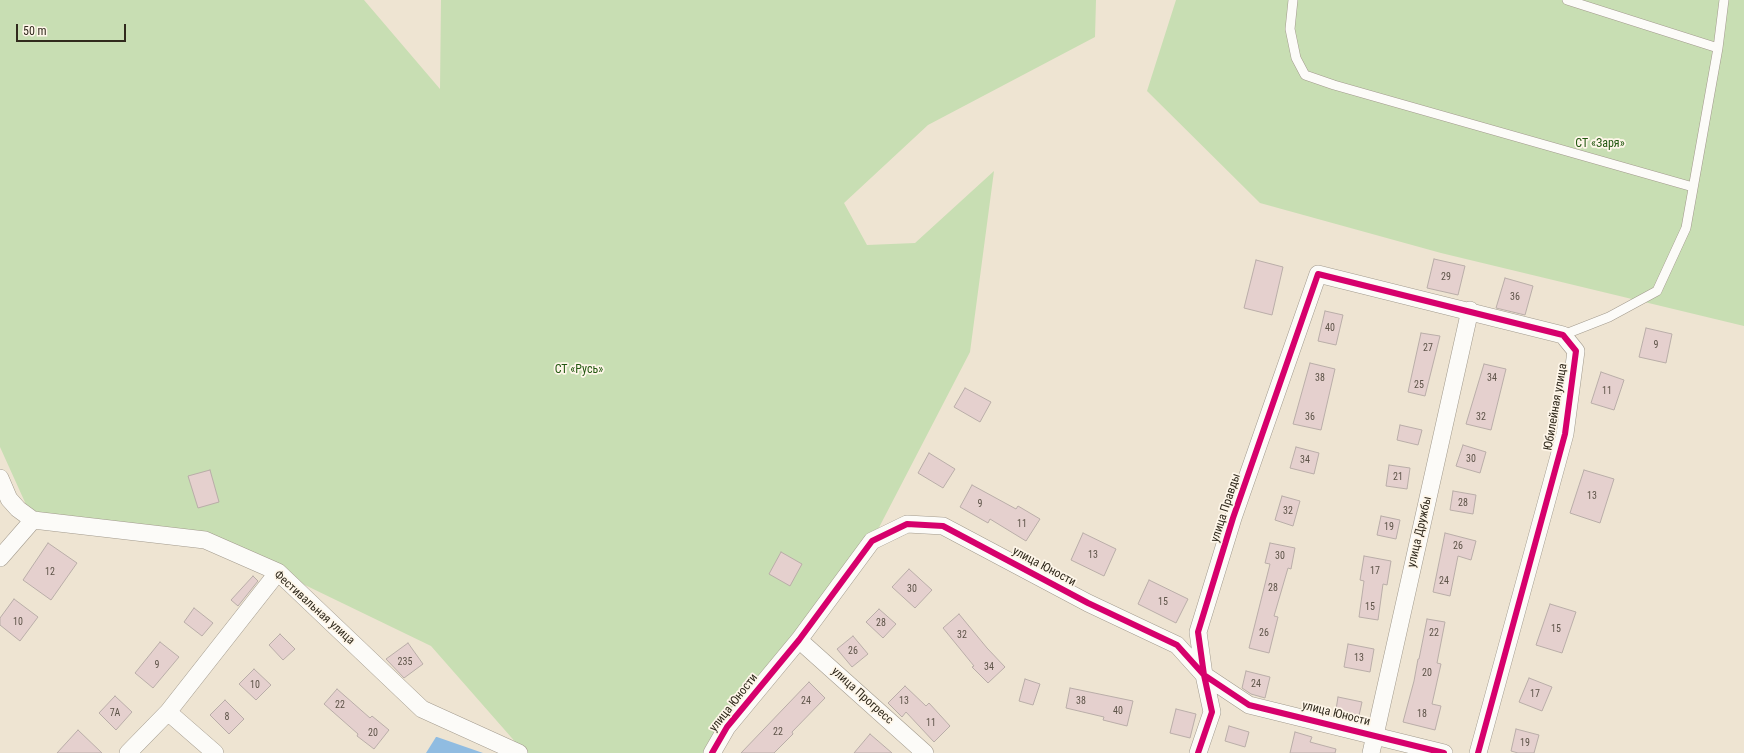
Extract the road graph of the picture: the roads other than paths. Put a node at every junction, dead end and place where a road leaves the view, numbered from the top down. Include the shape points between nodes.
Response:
1 (1293, 0) edge
2 (1567, 0) edge
3 (1724, 0) edge
4 (1718, 48) junction
5 (1693, 186) junction
6 (1470, 310) junction
7 (1564, 335) junction
8 (0, 478) edge
9 (33, 520) junction
10 (0, 558) edge
11 (278, 572) junction
12 (799, 640) junction
13 (1204, 675) junction
14 (168, 712) junction
15 (1375, 735) junction
16 (128, 753) edge
17 (215, 753) edge
18 (518, 753) edge
19 (712, 753) edge
20 (925, 753) edge
21 (1198, 753) edge
22 (1371, 753) edge
23 (1444, 753) edge
24 (1478, 753) edge

1 - 5 lane via 1290,29 1296,58 1305,75
2 - 4 lane
3 - 4 lane
4 - 5 lane
5 - 7 lane via 1686,228 1657,291 1609,317
6 - 7 street
6 - 13 street, улица Правды via 1318,274 1233,518 1198,632
6 - 15 street, улица Дружбы
7 - 24 street, Юбилейная улица via 1576,351 1565,434
8 - 9 street via 9,499
9 - 10 street
9 - 11 street, Фестивальная улица via 205,540
11 - 14 street
11 - 18 street, Фестивальная улица via 422,708
12 - 13 street, улица Юности via 872,541 907,524 943,526 1088,603 1177,645
12 - 19 street, улица Юности via 727,728
12 - 20 street, улица Прогресс
13 - 15 street, улица Юности via 1249,705
13 - 21 street, улица Правды via 1212,712
14 - 16 street
14 - 17 street
15 - 22 street, улица Дружбы
15 - 23 street, улица Юности

